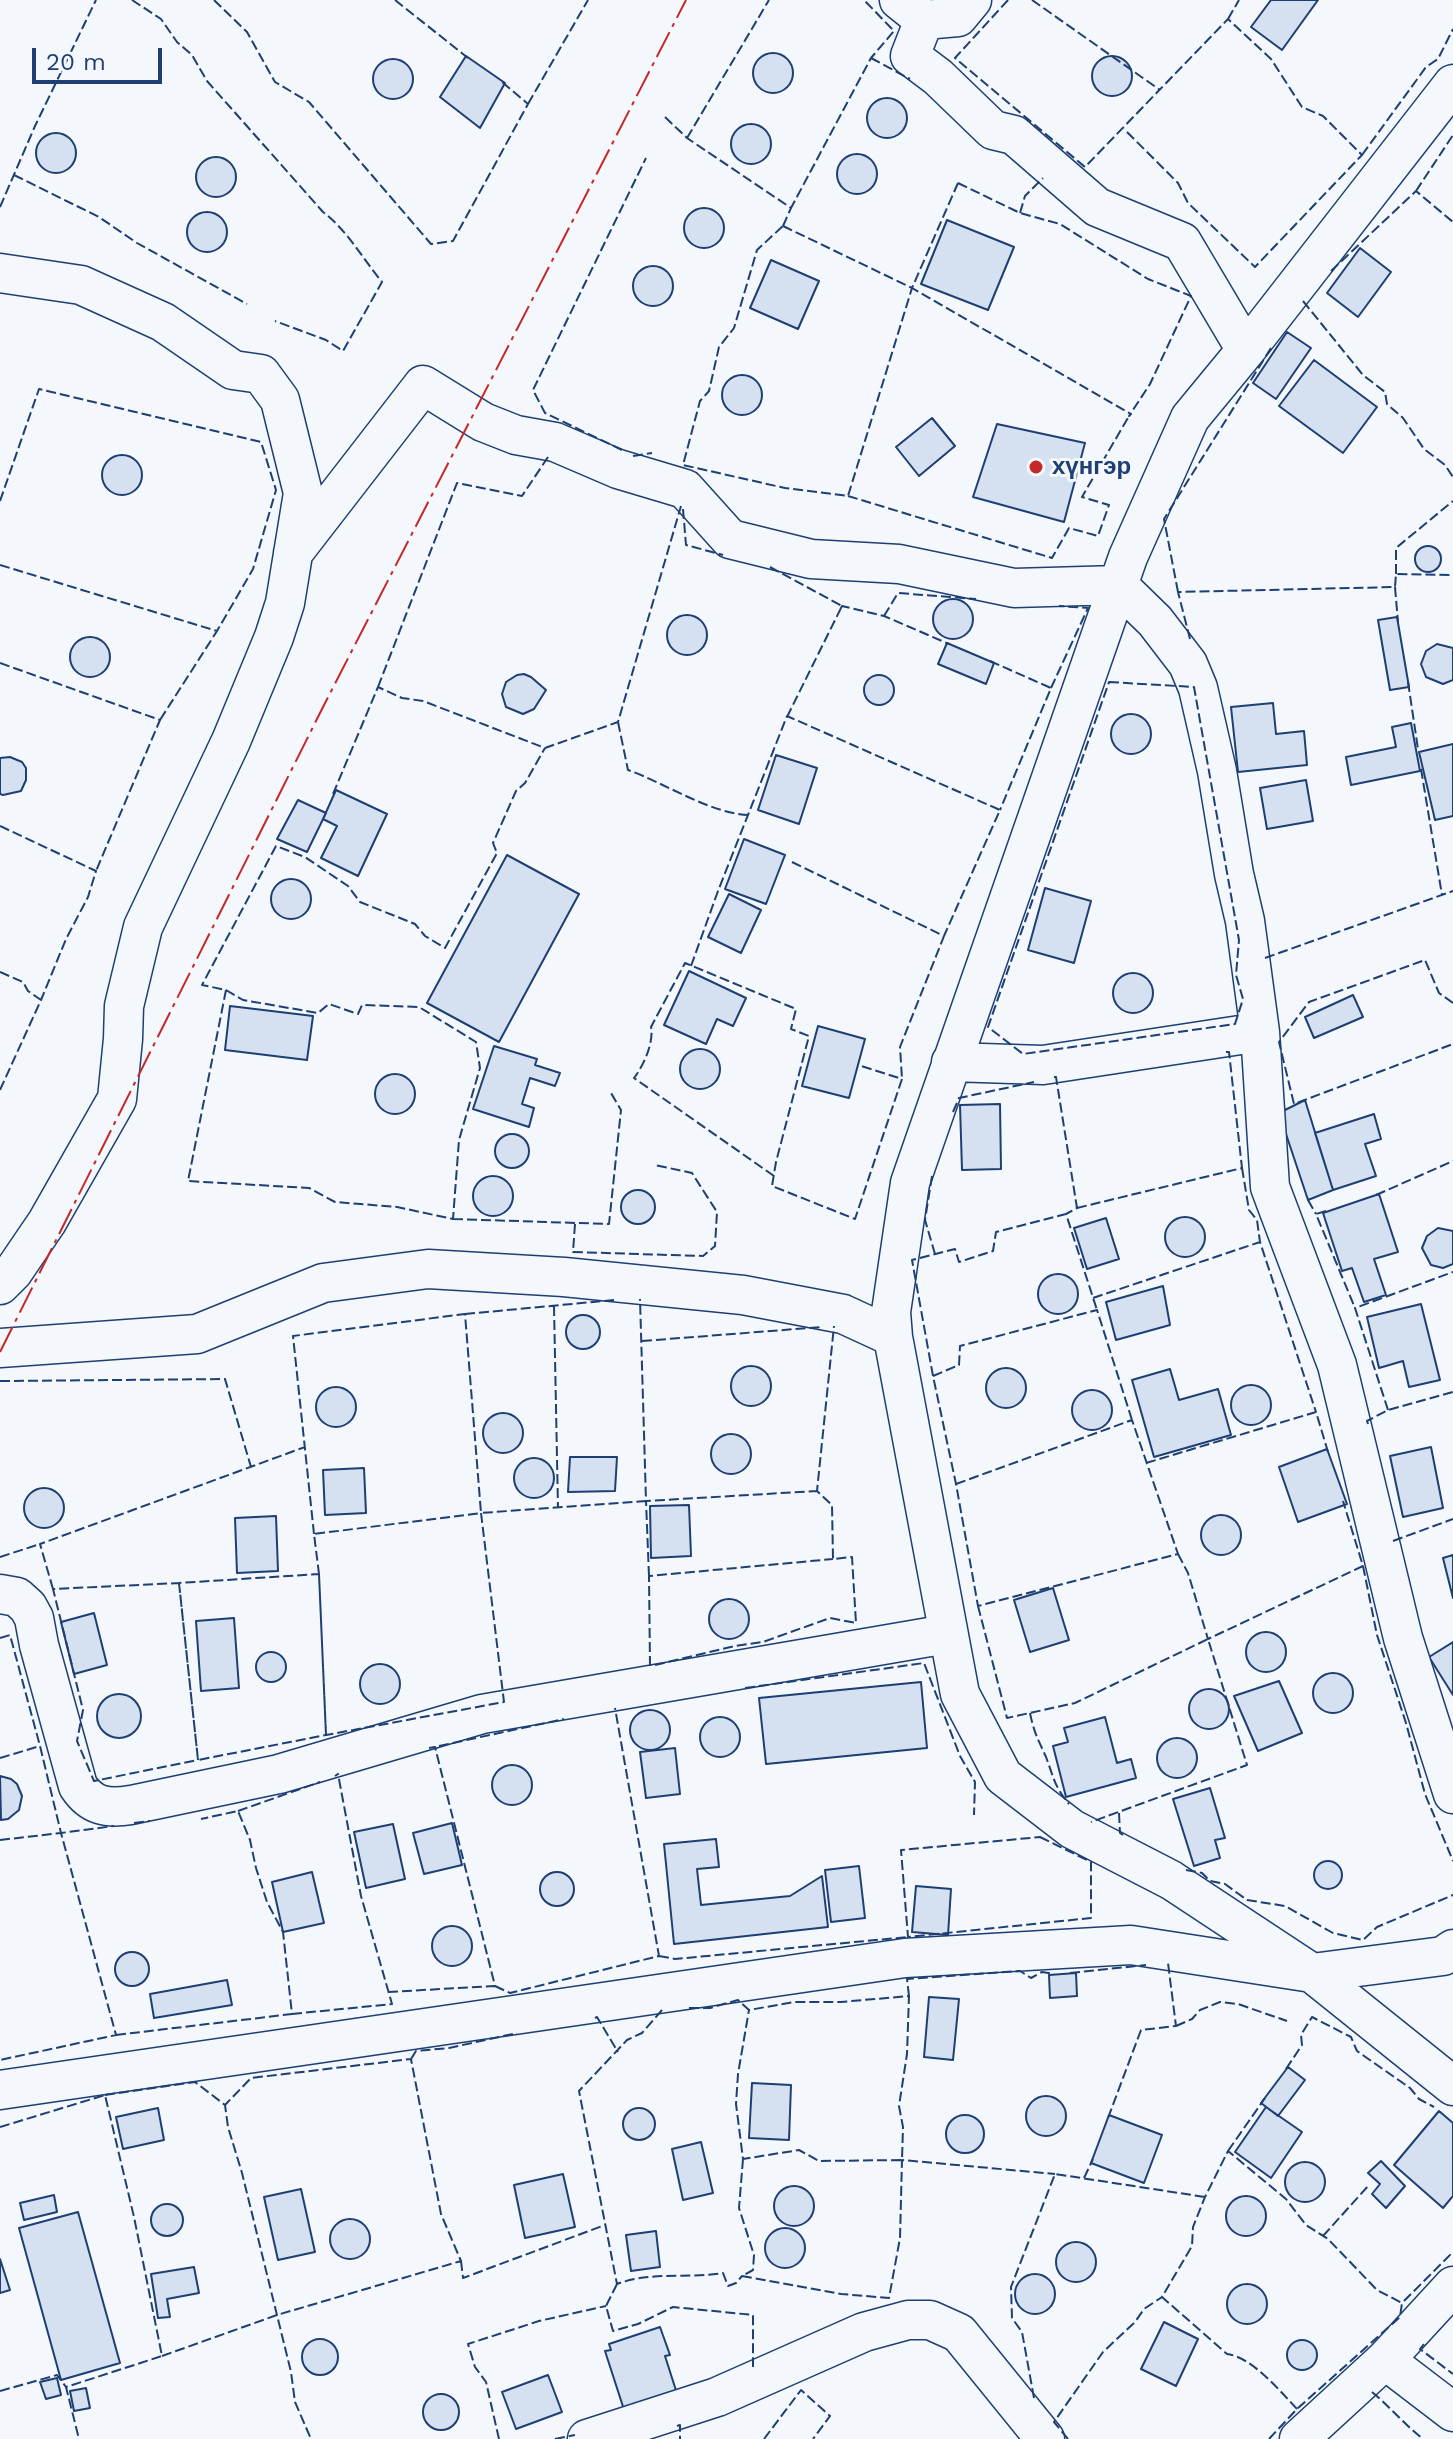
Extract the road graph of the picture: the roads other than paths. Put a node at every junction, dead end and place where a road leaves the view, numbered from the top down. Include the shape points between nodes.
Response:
1 (972, 0) edge
2 (911, 10) edge
3 (1453, 84) edge
4 (0, 273) edge
5 (1246, 350) junction
6 (293, 553) junction
7 (1118, 585) junction
8 (1260, 1032) junction
9 (951, 1062) junction
10 (0, 1285) edge
11 (893, 1337) junction
12 (0, 1348) edge
13 (0, 1594) edge
14 (947, 1634) junction
15 (1453, 1794) edge
16 (1453, 1949) edge
17 (1312, 1973) junction
18 (1453, 2086) edge
19 (0, 2090) edge
20 (1453, 2286) edge
21 (1385, 2360) junction
22 (1453, 2412) edge
23 (587, 2439) edge
24 (1045, 2439) edge
25 (1299, 2439) edge

1 - 2 street via 958,17
2 - 5 street via 910,56 993,130 1014,135 1097,207 1182,242
3 - 5 street
4 - 6 street via 81,285 163,322 233,370 261,374 280,400 303,493
5 - 7 street via 1190,418
6 - 7 street via 423,385 483,422 685,489 730,539 811,559 899,564 1014,588
6 - 10 street via 274,637 143,927 124,1006 117,1099 47,1222
7 - 8 street via 1155,621 1194,675 1245,921
7 - 9 street
8 - 9 street via 1043,1065
8 - 15 street via 1270,1187 1337,1365 1403,1638
9 - 11 street via 910,1183 891,1312
11 - 12 street via 843,1314 743,1295 428,1269 323,1283 197,1334
11 - 14 street
13 - 14 street via 17,1597 34,1618 78,1786 86,1798 107,1807 279,1774 482,1714
14 - 17 street via 960,1694 1003,1776 1072,1829 1171,1880
16 - 17 street via 1443,1956
17 - 18 street
17 - 19 street via 1131,1945 905,1958
20 - 21 street
21 - 22 street
21 - 25 street
23 - 24 street via 717,2397 864,2332 930,2320 959,2333

